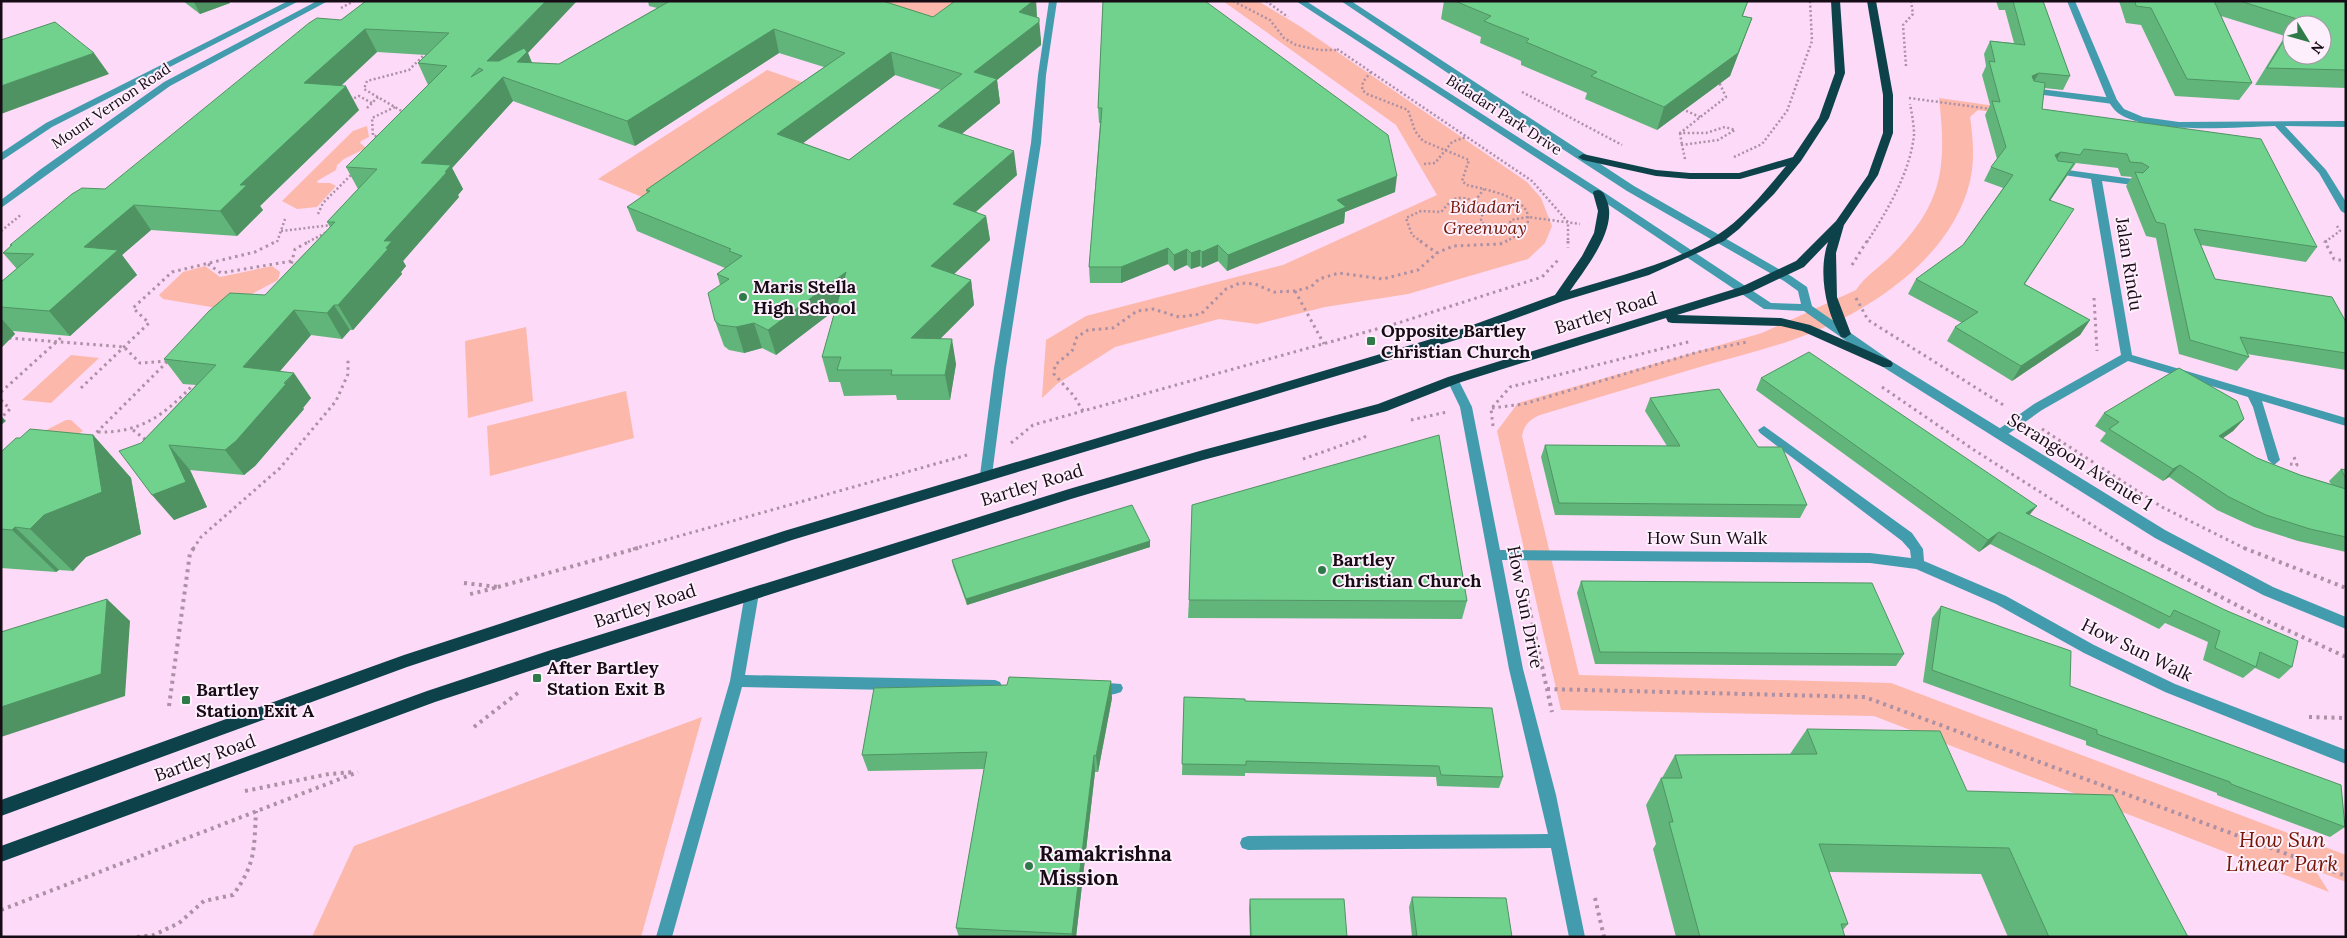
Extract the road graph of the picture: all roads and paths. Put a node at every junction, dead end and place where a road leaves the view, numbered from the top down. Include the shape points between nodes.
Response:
1 (295, 1) edge
2 (324, 1) edge
3 (354, 1) edge
4 (1053, 1) edge
5 (1234, 1) edge
6 (1266, 1) edge
7 (1300, 1) edge
8 (1345, 1) edge
9 (1810, 1) edge
10 (1835, 1) edge
11 (1871, 1) edge
12 (1911, 1) edge
13 (2072, 1) edge
14 (336, 10) dead end
15 (1294, 20) dead end
16 (1903, 26) dead end
17 (1331, 45) dead end
18 (430, 49) edge
19 (1339, 50) junction
20 (1371, 72) junction
21 (1716, 77) edge
22 (142, 78) junction
23 (167, 84) junction
24 (1515, 88) dead end
25 (2031, 91) edge
26 (378, 97) junction
27 (1909, 98) dead end
28 (2113, 101) junction
29 (345, 102) edge
30 (372, 103) junction
31 (395, 107) junction
32 (1676, 107) edge
33 (367, 108) dead end
34 (1995, 109) edge
35 (412, 117) edge
36 (1700, 117) junction
37 (2277, 123) junction
38 (2346, 124) edge
39 (1680, 133) junction
40 (1466, 136) junction
41 (379, 143) edge
42 (1682, 145) junction
43 (1624, 146) dead end
44 (1446, 149) junction
45 (1583, 156) junction
46 (1732, 157) dead end
47 (1, 158) edge
48 (1679, 159) dead end
49 (1797, 159) junction
50 (1424, 164) dead end
51 (354, 166) edge
52 (2053, 171) edge
53 (2096, 177) junction
54 (2133, 182) dead end
55 (1484, 189) junction
56 (1598, 193) junction
57 (1476, 201) junction
58 (1, 205) edge
59 (2346, 211) edge
60 (25, 212) dead end
61 (318, 214) dead end
62 (1528, 217) junction
63 (285, 218) dead end
64 (1568, 222) junction
65 (1840, 223) junction
66 (1, 231) edge
67 (281, 231) junction
68 (1720, 239) junction
69 (1568, 249) dead end
70 (1437, 253) junction
71 (1691, 254) junction
72 (1561, 256) dead end
73 (292, 261) junction
74 (207, 264) junction
75 (296, 269) edge
76 (1781, 273) junction
77 (1745, 290) junction
78 (1295, 291) junction
79 (2093, 291) dead end
80 (1855, 297) dead end
81 (1559, 298) junction
82 (1807, 308) junction
83 (1656, 318) junction
84 (1845, 334) junction
85 (63, 336) dead end
86 (3, 337) edge
87 (1693, 341) dead end
88 (1751, 341) dead end
89 (57, 342) junction
90 (1324, 344) junction
91 (124, 347) junction
92 (1292, 354) junction
93 (174, 355) edge
94 (2127, 357) junction
95 (2096, 358) dead end
96 (348, 359) dead end
97 (1298, 361) dead end
98 (167, 362) junction
99 (1887, 364) junction
100 (1453, 380) junction
101 (1874, 382) dead end
102 (193, 385) edge
103 (81, 388) dead end
104 (1, 392) edge
105 (2252, 394) junction
106 (1, 400) edge
107 (2010, 400) dead end
108 (2001, 403) junction
109 (1083, 411) junction
110 (1, 418) edge
111 (2025, 418) junction
112 (2346, 422) edge
113 (133, 430) junction
114 (1764, 430) dead end
115 (98, 432) junction
116 (2000, 434) junction
117 (1365, 437) dead end
118 (86, 442) edge
119 (148, 442) edge
120 (990, 449) junction
121 (1303, 459) dead end
122 (2274, 460) dead end
123 (986, 475) junction
124 (1494, 555) junction
125 (1517, 555) junction
126 (1918, 564) junction
127 (464, 583) dead end
128 (498, 587) junction
129 (2346, 588) edge
130 (752, 593) junction
131 (467, 594) dead end
132 (2346, 623) edge
133 (2346, 657) edge
134 (536, 662) junction
135 (737, 681) junction
136 (1006, 686) edge
137 (1076, 687) edge
138 (1116, 688) dead end
139 (169, 706) dead end
140 (2306, 717) dead end
141 (2346, 718) edge
142 (474, 728) dead end
143 (2346, 757) edge
144 (243, 791) dead end
145 (1, 808) edge
146 (256, 811) junction
147 (1558, 841) junction
148 (1248, 842) dead end
149 (1, 854) edge
150 (2346, 876) edge
151 (1, 910) edge
152 (137, 937) edge
153 (664, 937) edge
154 (1577, 937) edge

1 - 22 street, Mount Vernon Road
2 - 23 street, Mount Vernon Road
3 - 14 path
4 - 120 street via 1036,143
5 - 19 path via 1270,20 1284,38 1296,45
6 - 15 path
7 - 56 street, Bidadari Park Drive
8 - 45 street, Bidadari Park Drive
9 - 46 path via 1812,41 1787,111 1762,144
10 - 49 highway, Bartley Road via 1840,73 1824,118
11 - 65 highway, Bartley Road via 1888,94 1888,133 1873,176
12 - 16 path via 1913,14
13 - 28 street
17 - 19 path
18 - 26 path via 409,70 367,81 364,89
19 - 20 path
20 - 40 path
20 - 44 path via 1363,82 1362,90 1408,110 1417,136 1425,143
21 - 36 path via 1726,97
22 - 23 street
22 - 47 street, Mount Vernon Road via 50,125
23 - 58 street, Mount Vernon Road
24 - 43 path
25 - 28 street
26 - 30 path
26 - 31 path
27 - 34 path
28 - 37 street via 2121,111 2141,119 2179,125
29 - 30 path via 359,96
30 - 33 path
31 - 35 path
31 - 41 path via 372,118 373,136 386,136
32 - 36 path
36 - 39 path
37 - 38 street
37 - 59 street via 2323,172
39 - 42 path
39 - 42 path via 1706,133 1725,127 1735,130 1718,140
40 - 44 path via 1452,142
40 - 64 path via 1532,181
42 - 48 path via 1686,160
44 - 50 path via 1435,163
44 - 55 path via 1469,160 1462,181
45 - 49 highway via 1656,173 1698,176 1740,176
45 - 68 street, Bidadari Park Drive via 1673,214
49 - 68 highway, Bartley Road via 1770,192
51 - 61 path via 355,172 323,203
52 - 53 street
53 - 54 street
53 - 94 street, Jalan Rindu
55 - 57 path
55 - 62 path via 1508,196 1524,206
56 - 71 street, Bidadari Park Drive
56 - 81 highway via 1604,212 1601,229 1595,244
57 - 62 path via 1485,207 1482,223 1492,228 1500,229 1508,226 1511,220
57 - 70 path via 1453,200 1441,212 1421,211 1406,218 1412,235
60 - 66 path
62 - 64 path
62 - 70 path via 1525,232 1514,239 1500,244 1453,246
63 - 67 path
64 - 69 path
65 - 76 highway, Bartley Road via 1800,264
65 - 84 highway via 1830,253 1831,297
67 - 73 path via 335,224 333,229 295,248
67 - 74 path via 277,242 255,252
68 - 71 highway, Bartley Road
68 - 76 street
70 - 78 path via 1418,270 1406,274 1383,279 1340,273
71 - 77 street
71 - 81 highway, Bartley Road via 1645,272
72 - 90 path via 1542,277
73 - 74 path via 221,274
73 - 75 path via 291,265
74 - 91 path via 172,272 133,308 149,323
76 - 77 highway, Bartley Road
76 - 82 street via 1803,289
77 - 82 street via 1768,306
77 - 83 highway, Bartley Road
78 - 90 path
78 - 109 path via 1274,292 1255,284 1240,283 1226,288 1201,314 1179,318 1153,309 1137,311 1113,328 1088,330 1077,337 1072,351 1055,365 1054,374
79 - 95 path via 2098,346
80 - 108 path via 1868,320
81 - 123 highway, Bartley Road via 1442,340
82 - 84 street, Serangoon Avenue 1
83 - 99 highway via 1782,322 1806,328
83 - 100 highway, Bartley Road
84 - 99 street, Serangoon Avenue 1
85 - 89 path
86 - 89 path
87 - 88 path via 1510,386 1492,409 1524,404 1698,352
89 - 91 path
89 - 104 path
90 - 92 path
91 - 98 path via 140,363
91 - 103 path
92 - 97 path
92 - 109 path
93 - 98 path
94 - 105 street
94 - 111 street via 2038,407
96 - 139 path via 348,374 336,401 280,468 201,537 190,553
98 - 115 path
99 - 116 street, Serangoon Avenue 1
100 - 124 street, How Sun Drive via 1466,407
100 - 130 highway, Bartley Road via 1382,408 1069,494
101 - 133 path via 2115,541 2263,619
102 - 113 path via 170,410
105 - 112 street
105 - 122 street via 2259,407
106 - 110 path via 10,409
107 - 108 path
108 - 111 path
109 - 120 path via 1033,425 1014,442
111 - 116 street
111 - 129 path via 2138,492 2200,526 2298,571
113 - 115 path
113 - 119 path
114 - 126 street via 1907,537 1916,549
115 - 118 path
116 - 132 street, Serangoon Avenue 1 via 2160,534 2268,591
117 - 121 path
120 - 123 street
120 - 128 path
123 - 145 highway, Bartley Road via 404,662
124 - 125 street, How Sun Walk
124 - 147 street, How Sun Drive via 1516,668
125 - 126 street, How Sun Walk via 1870,558
125 - 150 path via 1547,689 1865,697
126 - 143 street, How Sun Walk via 2001,600 2089,649 2170,688
127 - 128 path
128 - 131 path
130 - 134 highway, Bartley Road
130 - 135 street
134 - 142 path via 537,678
134 - 149 highway, Bartley Road
135 - 136 street
135 - 153 street
137 - 138 street
140 - 141 path
144 - 146 path via 329,774 358,772
146 - 151 path
146 - 152 path via 253,859 233,895 204,901 179,923 154,935
147 - 148 street
147 - 154 street, How Sun Drive

